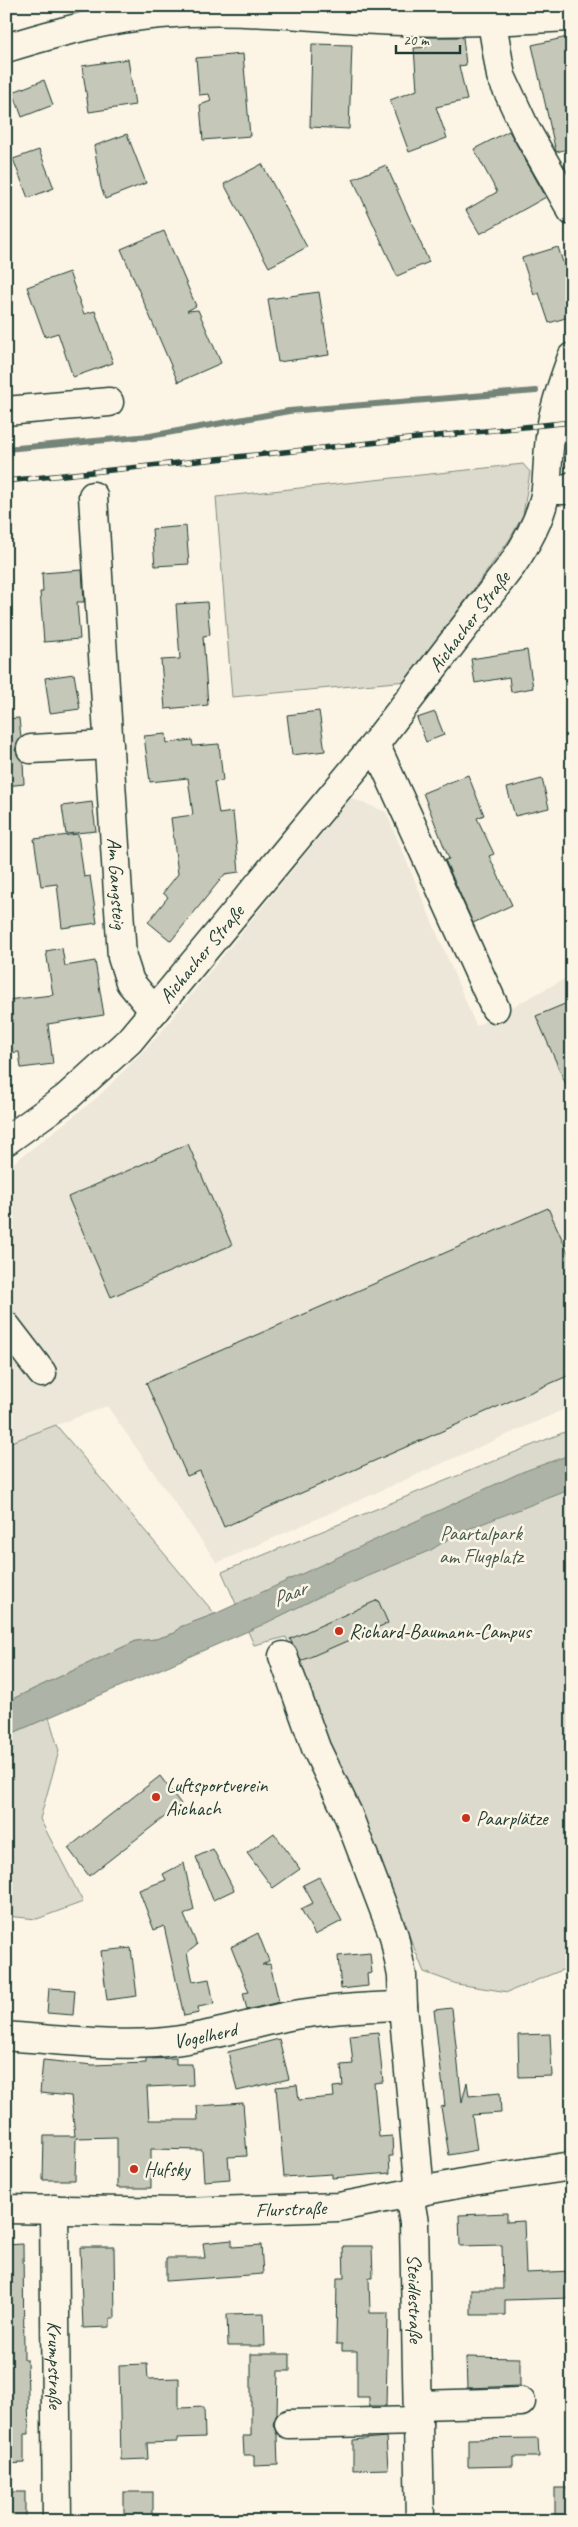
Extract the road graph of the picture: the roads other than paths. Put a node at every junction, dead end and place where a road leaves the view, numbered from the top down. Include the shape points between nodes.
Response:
1 (325, 12) edge
2 (572, 17) edge
3 (492, 22) junction
4 (6, 48) edge
5 (572, 211) edge
6 (572, 357) edge
7 (109, 402) dead end
8 (6, 411) edge
9 (564, 492) edge
10 (93, 496) dead end
11 (375, 744) junction
12 (109, 745) junction
13 (31, 749) dead end
14 (495, 1008) dead end
15 (154, 1011) junction
16 (6, 1141) edge
17 (6, 1326) edge
18 (42, 1373) dead end
19 (284, 1656) dead end
20 (403, 2006) junction
21 (6, 2036) edge
22 (572, 2166) edge
23 (415, 2193) junction
24 (6, 2209) edge
25 (54, 2209) junction
26 (521, 2402) dead end
27 (418, 2413) junction
28 (289, 2424) dead end
29 (57, 2521) edge
30 (420, 2521) edge

1 - 3 street via 402,21
1 - 4 street via 159,14 81,28
2 - 3 street
3 - 5 street via 501,76 526,130
6 - 9 street, Aichacher Straße via 554,410
7 - 8 street
9 - 11 street, Aichacher Straße via 540,515 524,547
10 - 12 street, Am Gangsteig
11 - 14 street
11 - 15 street, Aichacher Straße
12 - 13 street
12 - 15 street, Am Gangsteig via 122,957 130,982
15 - 16 street, Aichacher Straße via 129,1041 66,1098
17 - 18 street
19 - 20 street via 316,1748 347,1812 394,1936 402,1976
20 - 21 street, Vogelherd via 299,2015 192,2038 155,2042
20 - 23 street
22 - 23 street, Flurstraße
23 - 25 street, Flurstraße via 340,2207 285,2210
23 - 27 street, Steidlestraße
24 - 25 street, Flurstraße
25 - 29 street, Krumpstraße
26 - 27 street
27 - 28 street
27 - 30 street, Steidlestraße

